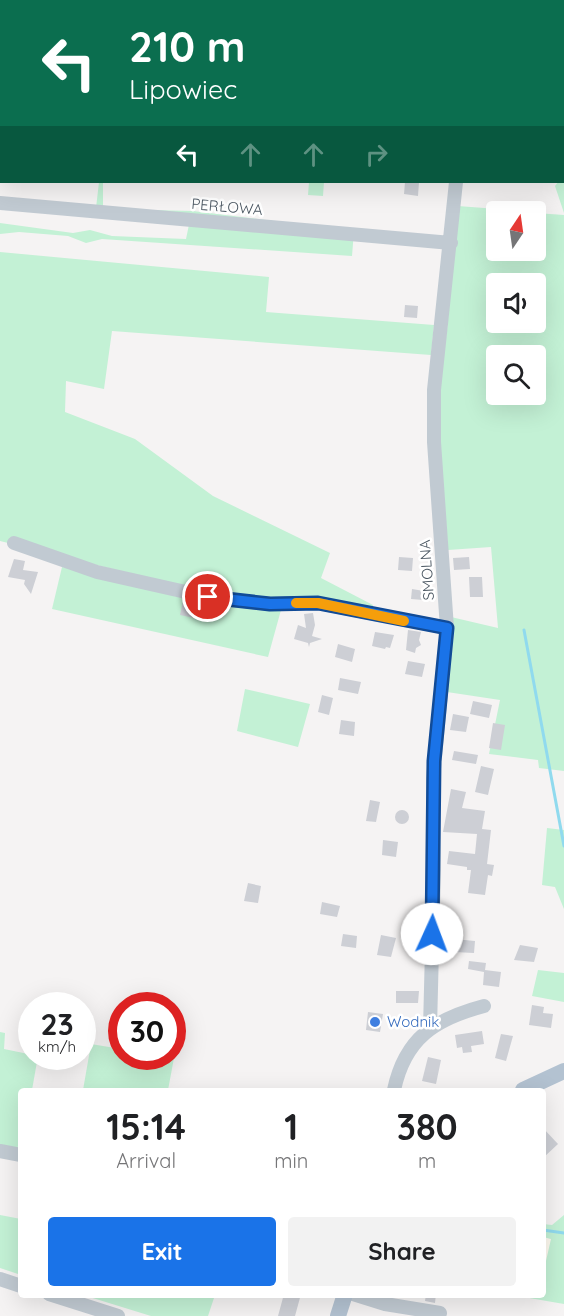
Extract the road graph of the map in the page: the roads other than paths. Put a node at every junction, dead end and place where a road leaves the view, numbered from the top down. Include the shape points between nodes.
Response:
1 (456, 183) edge
2 (0, 203) edge
3 (451, 243) junction
4 (14, 543) dead end
5 (447, 628) junction
6 (484, 1006) dead end
7 (430, 1028) junction
8 (564, 1071) edge
9 (394, 1088) edge
10 (527, 1088) edge
11 (0, 1151) edge
12 (18, 1154) edge
13 (0, 1280) edge
14 (18, 1285) edge
15 (62, 1298) edge
16 (344, 1298) edge
17 (366, 1298) edge
18 (440, 1313) dead end
19 (118, 1316) edge
20 (338, 1316) edge

1 - 3 street, SMOLNA
2 - 3 street, PERŁOWA
3 - 5 street, SMOLNA via 434,390
4 - 5 street via 97,572 208,597 270,604 318,603
5 - 7 street, SMOLNA via 434,770
6 - 7 street via 453,1014
7 - 9 street via 413,1045
8 - 10 main road
11 - 12 street
13 - 14 street
15 - 19 street
16 - 20 main road
17 - 18 street

